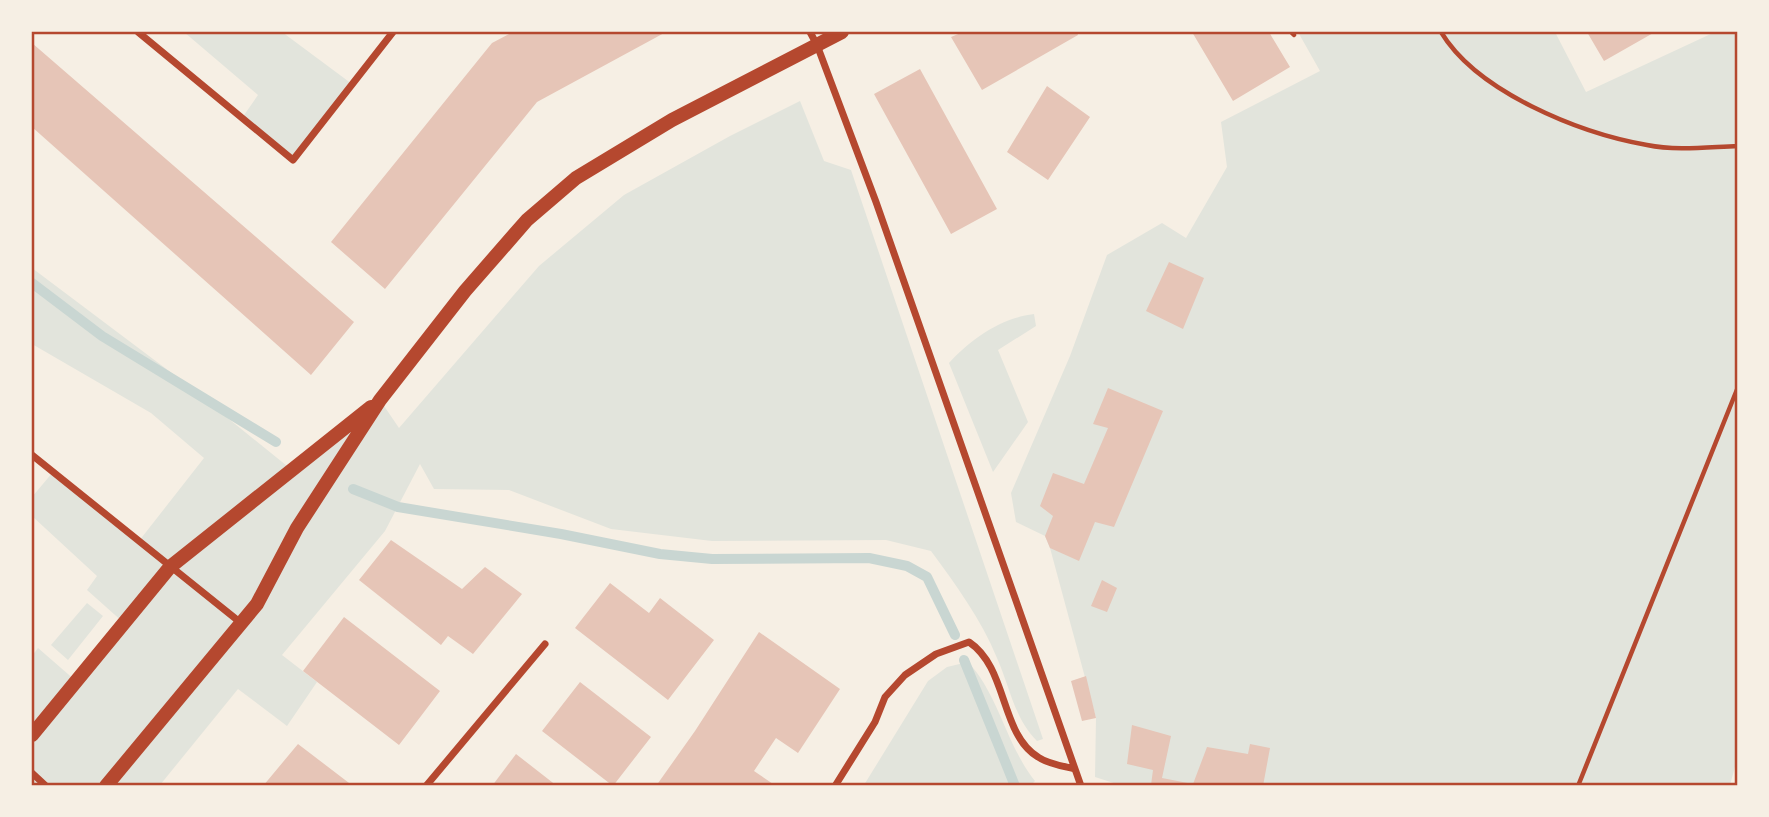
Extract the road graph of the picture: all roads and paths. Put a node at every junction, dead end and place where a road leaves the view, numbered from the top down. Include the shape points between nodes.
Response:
1 (138, 32) edge
2 (393, 32) edge
3 (842, 32) edge
4 (1441, 32) edge
5 (813, 38) edge
6 (1738, 146) edge
7 (1738, 387) edge
8 (380, 400) junction
9 (32, 455) edge
10 (170, 567) junction
11 (242, 624) junction
12 (545, 644) dead end
13 (32, 735) edge
14 (1075, 769) junction
15 (32, 773) edge
16 (46, 786) edge
17 (106, 786) edge
18 (426, 786) edge
19 (835, 786) edge
20 (1081, 786) edge
21 (1578, 786) edge

1 - 2 street via 293,160
3 - 5 main road
4 - 6 path via 1451,48 1482,76 1533,108 1571,123 1648,146
5 - 8 main road via 576,178 527,220
5 - 14 street via 876,202
7 - 21 path
8 - 10 main road
8 - 11 main road via 297,528
9 - 10 street
10 - 11 street
10 - 13 main road
11 - 17 main road
12 - 18 street
14 - 19 street via 1041,760 1030,752 991,667 980,649 969,642 936,654 905,675 885,697 875,722
14 - 20 street
15 - 16 street

